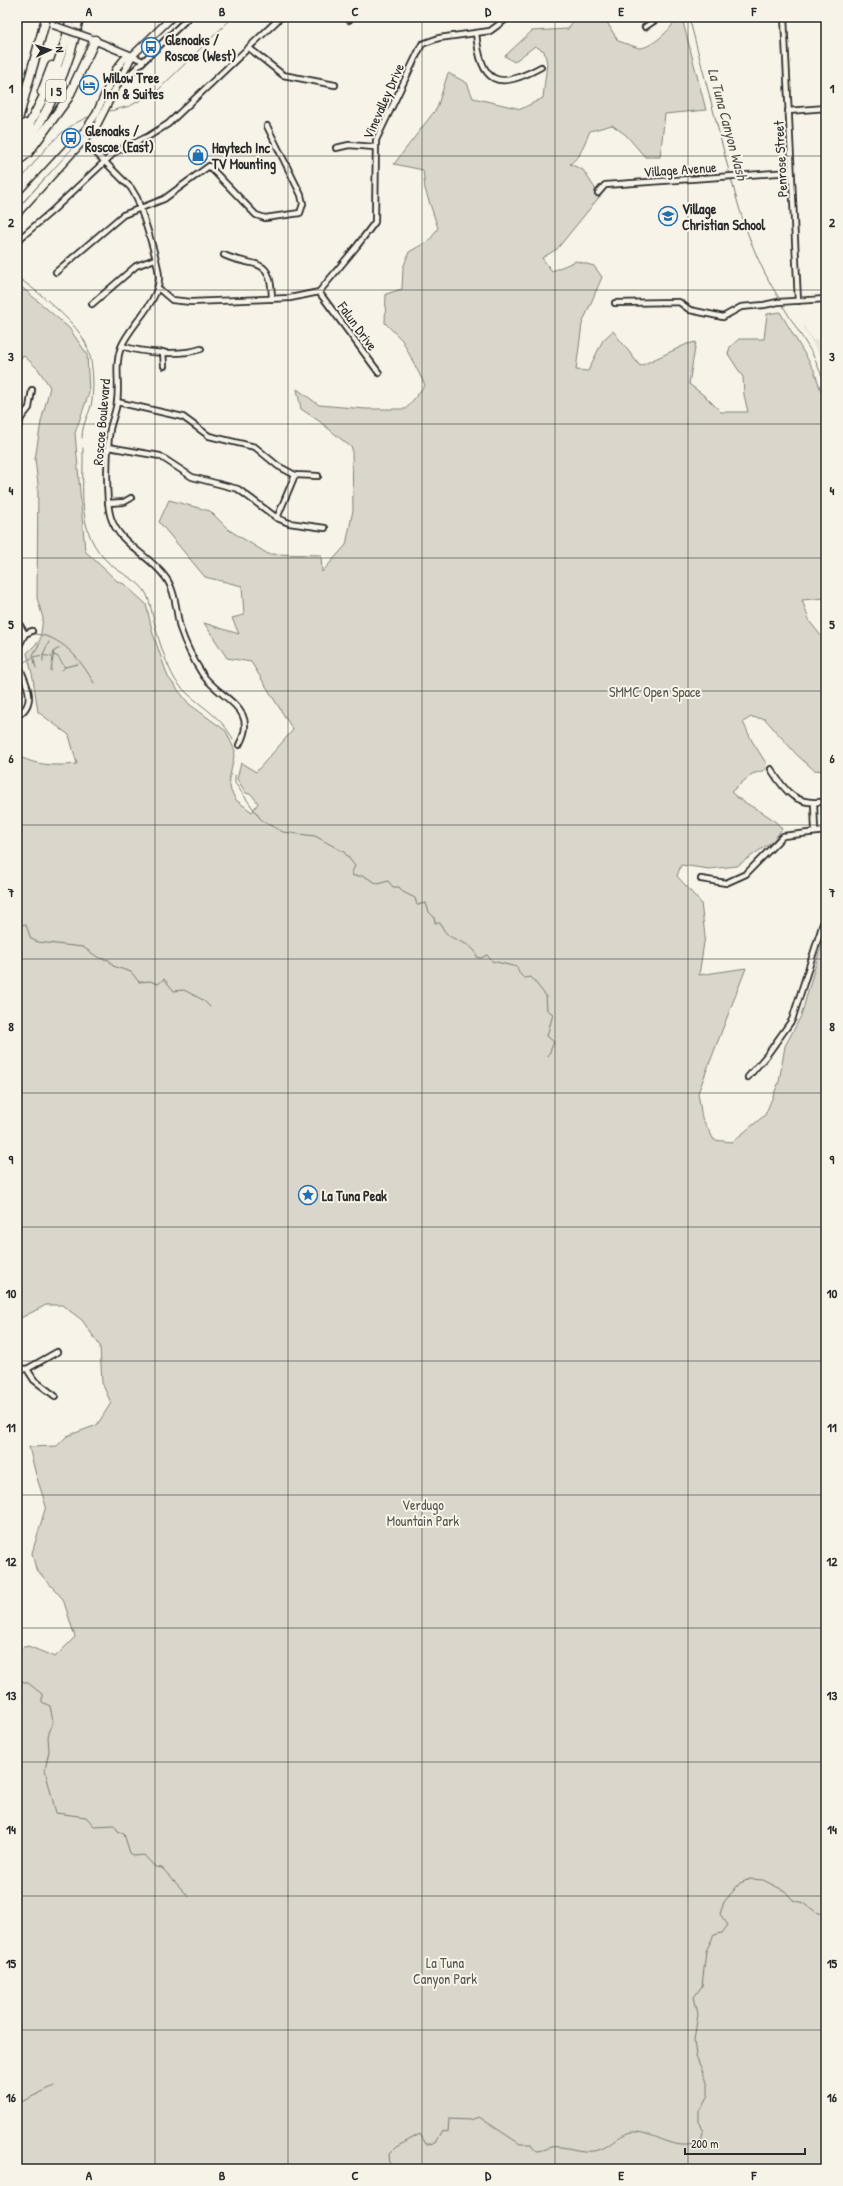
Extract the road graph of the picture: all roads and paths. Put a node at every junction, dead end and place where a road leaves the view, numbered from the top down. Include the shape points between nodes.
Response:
1 (66, 17) edge
2 (71, 17) edge
3 (74, 17) edge
4 (79, 17) edge
5 (172, 17) edge
6 (189, 17) edge
7 (281, 17) edge
8 (509, 17) edge
9 (657, 17) edge
10 (784, 17) edge
11 (48, 21) edge
12 (645, 27) dead end
13 (476, 33) junction
14 (92, 39) junction
15 (249, 48) junction
16 (132, 56) junction
17 (143, 61) junction
18 (541, 67) dead end
19 (119, 78) junction
20 (335, 85) dead end
21 (826, 108) edge
22 (788, 111) junction
23 (17, 123) edge
24 (267, 126) dead end
25 (17, 136) edge
26 (82, 139) junction
27 (17, 144) edge
28 (374, 147) junction
29 (336, 148) dead end
30 (17, 149) edge
31 (17, 158) edge
32 (17, 162) edge
33 (105, 162) junction
34 (791, 172) junction
35 (598, 193) dead end
36 (17, 204) edge
37 (140, 208) junction
38 (17, 214) edge
39 (17, 240) edge
40 (224, 255) dead end
41 (155, 259) junction
42 (56, 272) dead end
43 (158, 288) junction
44 (319, 292) junction
45 (272, 299) junction
46 (826, 299) edge
47 (798, 301) junction
48 (615, 303) dead end
49 (92, 304) dead end
50 (122, 346) junction
51 (201, 349) dead end
52 (163, 352) junction
53 (164, 366) dead end
54 (379, 374) dead end
55 (32, 390) dead end
56 (117, 402) junction
57 (17, 431) edge
58 (108, 447) junction
59 (295, 475) junction
60 (318, 476) dead end
61 (131, 498) dead end
62 (108, 503) junction
63 (277, 518) junction
64 (325, 528) dead end
65 (17, 620) edge
66 (32, 631) dead end
67 (25, 634) junction
68 (17, 650) edge
69 (17, 661) edge
70 (17, 716) edge
71 (239, 745) dead end
72 (771, 769) dead end
73 (826, 801) edge
74 (814, 804) junction
75 (826, 830) edge
76 (815, 831) junction
77 (701, 879) dead end
78 (826, 914) edge
79 (748, 1076) dead end
80 (57, 1352) dead end
81 (17, 1368) edge
82 (27, 1369) junction
83 (54, 1396) dead end

1 - 25 highway, I 5 via 50,74
2 - 27 highway via 59,60 44,96
3 - 30 highway via 50,91
4 - 31 highway, I 5 via 58,85 44,115
5 - 16 main road
6 - 17 street
7 - 15 street
8 - 13 street, Vinevalley Drive via 495,29
9 - 12 street
10 - 22 street, Penrose Street
11 - 14 main road, bridge
11 - 23 highway
13 - 18 street via 478,56 482,67 490,75 500,80 511,81
13 - 28 street, Vinevalley Drive via 430,40 422,44
14 - 16 main road
14 - 32 highway via 68,98 28,153
15 - 20 street via 283,75
15 - 33 street via 168,124 115,152
16 - 17 street
16 - 19 main road
16 - 26 main road via 124,59 116,69
17 - 19 street via 124,79
19 - 26 main road via 101,119
21 - 22 street
22 - 34 street, Penrose Street
24 - 37 street via 301,195 303,204 300,212 265,218 256,214 209,166 164,199
26 - 33 street
26 - 36 main road
26 - 38 main road
28 - 29 street via 349,145
28 - 44 street, Vinevalley Drive via 375,222
33 - 37 street via 131,188
33 - 39 street
34 - 35 street, Village Avenue via 605,185
34 - 47 street, Penrose Street
37 - 41 street
37 - 42 street via 123,215
40 - 45 street via 260,265 266,270 271,282
41 - 43 street via 159,278
41 - 49 street via 136,266
43 - 45 street via 172,300 191,302
43 - 50 street, Roscoe Boulevard
44 - 45 street
44 - 54 street, Falun Drive
46 - 47 street
47 - 48 street via 741,307 723,317 690,310 679,302
50 - 52 street via 137,352
50 - 56 street, Roscoe Boulevard via 117,363
51 - 52 street via 191,352
52 - 53 street
55 - 57 street via 29,408 21,418
56 - 58 street, Roscoe Boulevard
56 - 59 street via 183,417 210,436 255,447 278,466
58 - 62 street, Roscoe Boulevard
58 - 63 street via 160,456 192,478 238,489
59 - 60 street
59 - 63 street
61 - 62 street via 124,502
62 - 71 street, Roscoe Boulevard via 110,516 122,537 156,565 167,580 173,593 181,629 204,676 242,715 246,726
63 - 64 street via 289,523
65 - 67 street
66 - 67 street
67 - 68 street
69 - 70 street via 29,693 27,706
72 - 74 street via 784,789 798,799
73 - 74 street
74 - 76 street
75 - 76 street
76 - 77 street via 783,836 746,874 726,883
78 - 79 street via 792,1020
80 - 82 street
81 - 82 street
82 - 83 street via 34,1380

